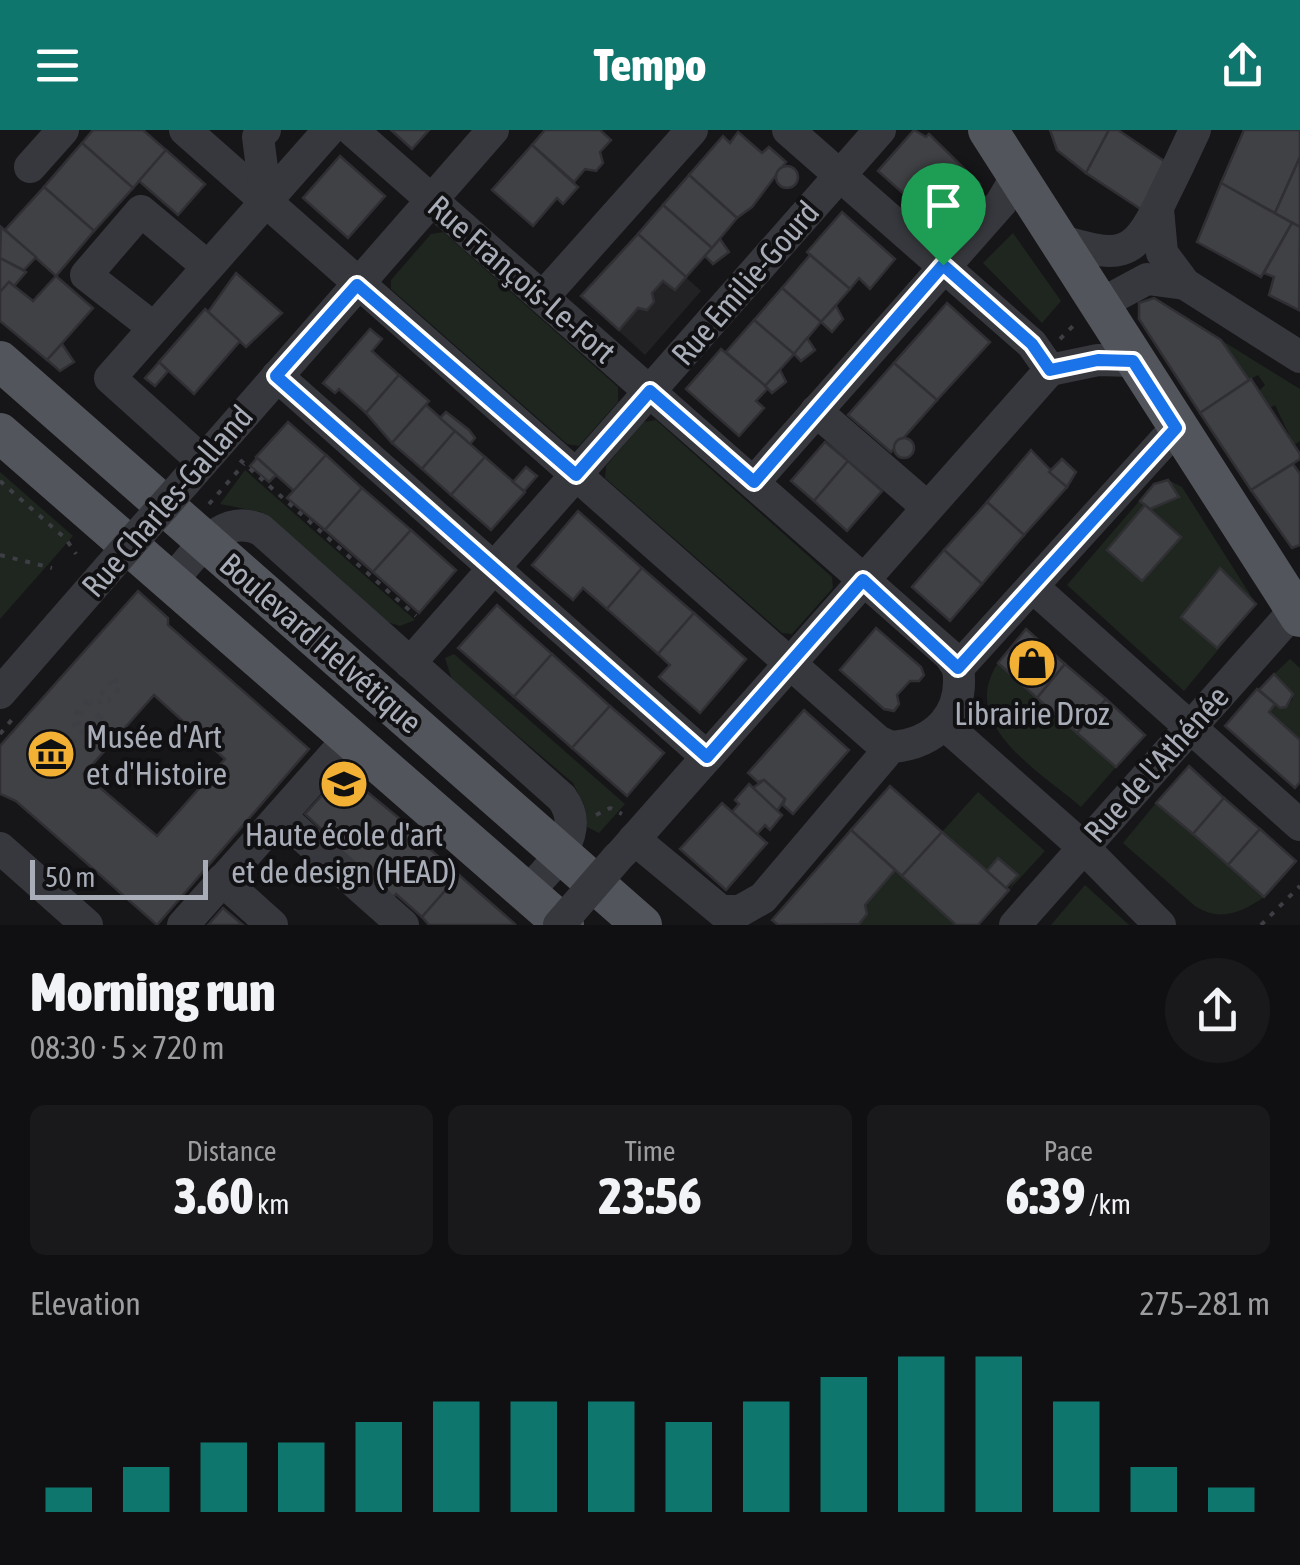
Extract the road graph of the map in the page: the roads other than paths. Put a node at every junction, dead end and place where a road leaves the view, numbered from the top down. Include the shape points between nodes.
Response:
1 (63, 130) edge
2 (185, 130) edge
3 (264, 130) edge
4 (329, 130) edge
5 (352, 130) edge
6 (493, 130) edge
7 (692, 130) edge
8 (788, 130) edge
9 (880, 130) edge
10 (988, 130) edge
11 (1195, 130) edge
12 (30, 168) dead end
13 (839, 174) junction
14 (1017, 176) junction
15 (266, 199) junction
16 (430, 200) junction
17 (1158, 209) junction
18 (1056, 240) junction
19 (943, 265) junction
20 (207, 266) junction
21 (1185, 284) junction
22 (357, 285) junction
23 (542, 297) junction
24 (1098, 306) junction
25 (154, 328) junction
26 (1300, 357) edge
27 (0, 361) edge
28 (1133, 361) junction
29 (1050, 370) junction
30 (276, 376) junction
31 (650, 391) junction
32 (816, 410) junction
33 (1176, 428) junction
34 (0, 433) edge
35 (192, 470) junction
36 (576, 475) junction
37 (754, 482) junction
38 (928, 507) junction
39 (206, 525) junction
40 (494, 568) junction
41 (172, 580) junction
42 (863, 580) junction
43 (1034, 588) junction
44 (1299, 611) edge
45 (410, 662) junction
46 (791, 662) junction
47 (958, 668) junction
48 (7, 705) edge
49 (945, 724) junction
50 (1189, 726) junction
51 (349, 738) junction
52 (891, 747) junction
53 (707, 757) junction
54 (280, 816) junction
55 (1300, 824) edge
56 (625, 837) junction
57 (1082, 847) junction
58 (0, 848) edge
59 (562, 855) junction
60 (222, 880) junction
61 (527, 892) junction
62 (87, 925) edge
63 (184, 925) edge
64 (272, 925) edge
65 (404, 925) edge
66 (562, 925) edge
67 (642, 925) edge
68 (1015, 925) edge
69 (1160, 925) edge

1 - 12 street
2 - 15 street
3 - 15 street via 258,163
4 - 15 street
5 - 16 street, Rue François-Le-Fort
6 - 16 street, Rue Charles-Galland
7 - 23 street
8 - 13 street
9 - 13 street, Rue Emilie-Gourd
10 - 14 main road
11 - 17 street
13 - 19 street
13 - 31 street, Rue Emilie-Gourd
14 - 18 main road
14 - 19 street
15 - 20 street
15 - 22 street
16 - 22 street, Rue Charles-Galland
16 - 23 street, Rue François-Le-Fort
17 - 18 street via 1146,236 1120,250
17 - 21 street via 1162,254
18 - 24 main road
19 - 29 street via 1032,344
19 - 32 street
20 - 25 street
20 - 25 street via 141,211 86,274
21 - 24 street via 1148,279
21 - 26 street
22 - 30 street, Rue Charles-Galland
22 - 36 street
23 - 31 street, Rue François-Le-Fort
24 - 28 main road
25 - 35 street via 141,362 110,378
27 - 39 main road, Boulevard Helvétique
28 - 29 street
28 - 33 main road
29 - 38 street
30 - 35 street, Rue Charles-Galland
30 - 40 street
31 - 36 street, Rue Emilie-Gourd
31 - 37 street, Rue François-Le-Fort
32 - 37 street
32 - 38 street
33 - 43 street
33 - 44 main road
34 - 41 main road, Boulevard Helvétique
35 - 48 street, Rue Charles-Galland, bridge
36 - 40 street, Rue Emilie-Gourd
36 - 46 street
37 - 42 street, Rue François-Le-Fort
38 - 42 street
39 - 41 street
39 - 45 street via 262,530
39 - 59 main road, Boulevard Helvétique
40 - 45 street, Rue Emilie-Gourd
40 - 53 street
41 - 51 main road, Boulevard Helvétique
42 - 46 street
42 - 47 street, Rue François-Le-Fort
43 - 47 street
43 - 50 street
44 - 50 street, Rue de l'Athénée
45 - 59 street via 562,798 570,824
46 - 52 street
46 - 53 street
47 - 49 street via 958,696
49 - 52 street via 918,743
49 - 57 street
50 - 55 street
50 - 57 street, Rue de l'Athénée
51 - 54 street
51 - 61 main road, Boulevard Helvétique
52 - 56 street via 763,898 740,911 707,903
53 - 56 street
54 - 60 street
54 - 65 street
56 - 66 street, bridge
57 - 68 street, Rue de l'Athénée
57 - 69 street
58 - 62 street
59 - 61 street
59 - 67 main road, Boulevard Helvétique
60 - 63 street
60 - 64 street
61 - 66 main road, Boulevard Helvétique

